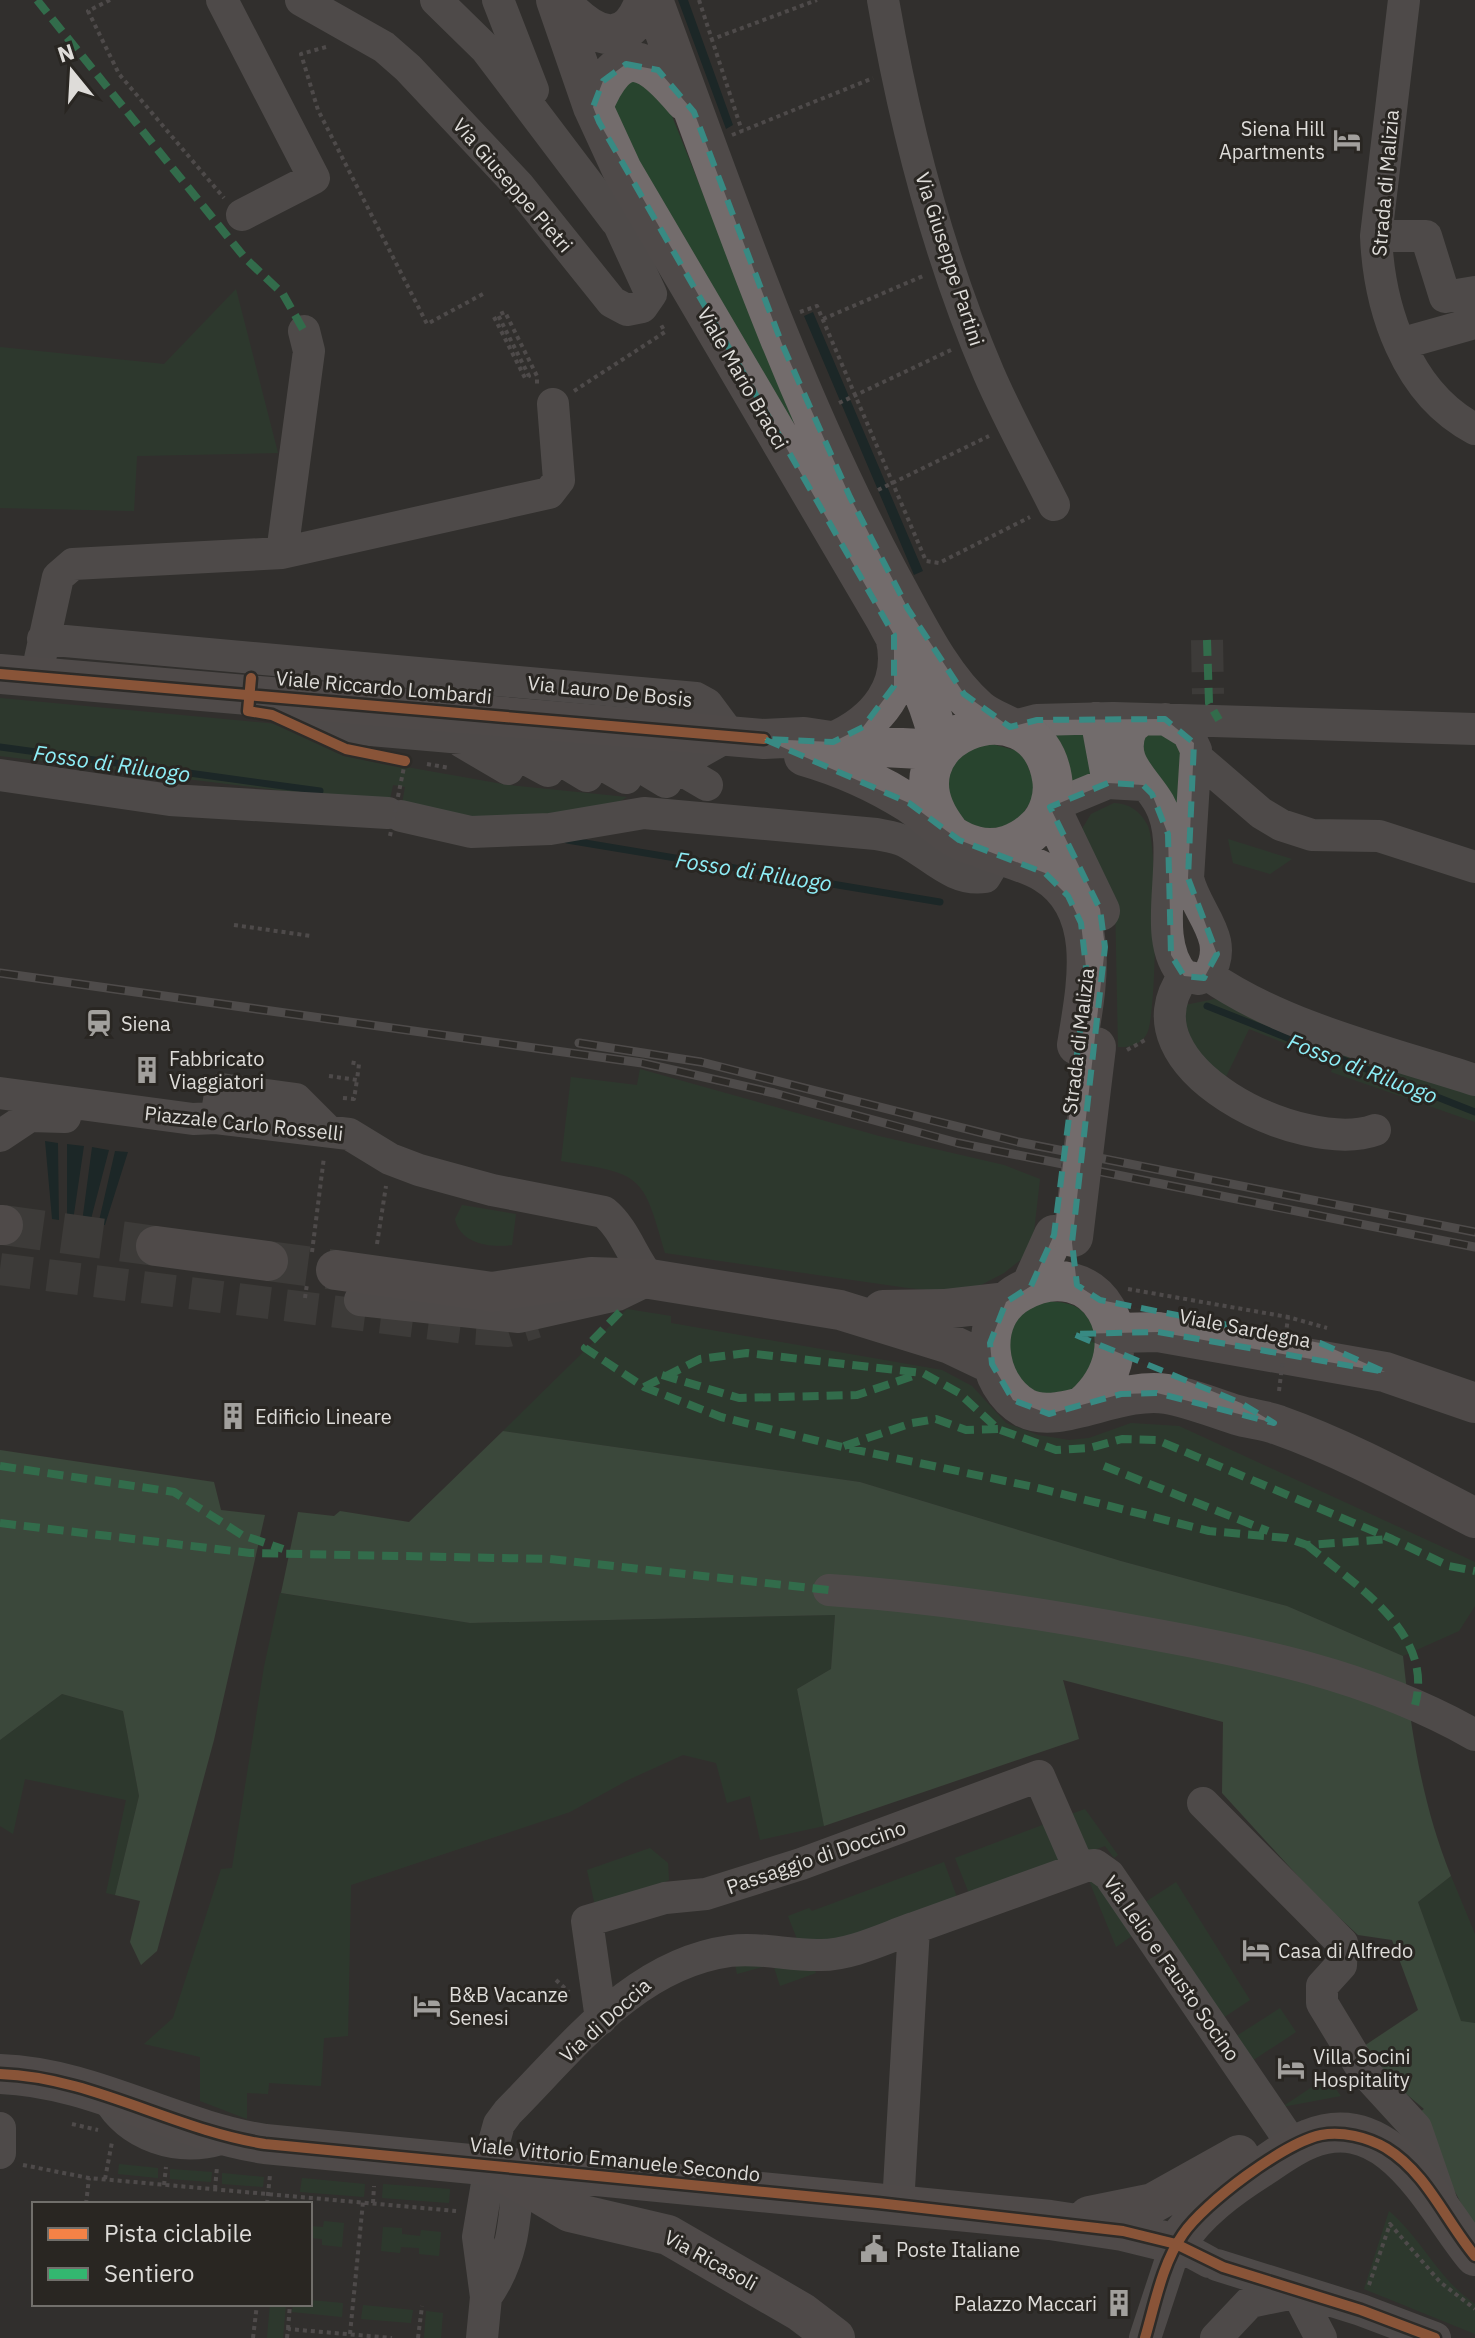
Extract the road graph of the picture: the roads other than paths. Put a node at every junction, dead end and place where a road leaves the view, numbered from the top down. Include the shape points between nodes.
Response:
1 (222, 0) edge
2 (301, 0) edge
3 (436, 0) edge
4 (498, 0) edge
5 (557, 0) edge
6 (645, 0) edge
7 (653, 0) edge
8 (883, 0) edge
9 (1404, 0) edge
10 (593, 107) junction
11 (694, 112) junction
12 (567, 153) junction
13 (629, 214) junction
14 (242, 215) road end
15 (1376, 236) junction
16 (1475, 292) edge
17 (1475, 323) edge
18 (304, 331) dead end
19 (1400, 344) junction
20 (553, 404) road end
21 (1475, 429) edge
22 (1054, 505) road end
23 (282, 553) junction
24 (894, 635) junction
25 (27, 663) edge
26 (249, 694) junction
27 (1096, 718) junction
28 (1154, 719) junction
29 (1010, 727) junction
30 (1475, 729) edge
31 (747, 737) junction
32 (833, 742) junction
33 (421, 749) junction
34 (940, 750) junction
35 (541, 757) junction
36 (1196, 757) junction
37 (469, 765) dead end
38 (661, 768) junction
39 (508, 769) dead end
40 (0, 775) edge
41 (587, 776) dead end
42 (1108, 783) junction
43 (707, 785) dead end
44 (1143, 785) junction
45 (1050, 807) junction
46 (964, 840) junction
47 (1475, 867) edge
48 (1196, 976) junction
49 (1087, 1046) junction
50 (1475, 1080) edge
51 (0, 1093) edge
52 (314, 1129) junction
53 (1375, 1130) dead end
54 (0, 1136) edge
55 (1064, 1236) junction
56 (156, 1246) tunnel mouth
57 (268, 1261) tunnel mouth
58 (650, 1279) junction
59 (328, 1280) tunnel mouth
60 (1019, 1294) junction
61 (840, 1310) junction
62 (1106, 1312) junction
63 (992, 1364) junction
64 (1475, 1403) edge
65 (1084, 1405) junction
66 (1276, 1407) junction
67 (1475, 1518) edge
68 (829, 1590) dead end
69 (1475, 1735) edge
70 (1203, 1803) dead end
71 (1079, 1868) junction
72 (914, 1928) junction
73 (601, 2019) junction
74 (0, 2074) edge
75 (56, 2080) junction
76 (161, 2117) junction
77 (107, 2120) junction
78 (0, 2128) edge
79 (1288, 2138) junction
80 (223, 2152) junction
81 (8, 2158) edge
82 (510, 2172) junction
83 (898, 2205) junction
84 (1446, 2218) junction
85 (1050, 2220) junction
86 (1475, 2256) edge
87 (1201, 2257) junction
88 (1297, 2292) junction
89 (482, 2338) edge
90 (835, 2338) edge
91 (1145, 2338) edge
92 (1216, 2338) edge
93 (1321, 2338) edge
94 (1435, 2338) edge

1 - 14 street via 314,178
2 - 13 street, Via Giuseppe Pietri via 401,61 519,186 612,302 622,309 637,309 650,300 650,289
3 - 12 street, Via Giuseppe Pietri via 486,49
4 - 12 street, Via Giuseppe Pietri via 527,78
5 - 6 main road via 588,29 605,34 633,25
5 - 10 main road, Viale Mario Bracci
7 - 11 main road, Viale Mario Bracci
8 - 22 street, Via Giuseppe Partini via 916,155 949,266 974,338
9 - 15 street, Strada di Malizia
10 - 11 main road via 608,75 635,63 658,70
10 - 13 main road, Viale Mario Bracci
11 - 29 main road, Viale Mario Bracci via 782,344 878,554 964,694 980,711
12 - 13 street, Via Giuseppe Pietri
13 - 24 main road, Viale Mario Bracci
15 - 16 street via 1426,236 1445,297
15 - 19 street, Strada di Malizia via 1382,289
17 - 19 street
18 - 23 street via 309,351
19 - 21 street, Strada di Malizia via 1426,387
20 - 23 street via 559,480 549,493
23 - 25 street via 73,564 58,577
24 - 32 main road via 899,662 892,691 871,720
24 - 34 main road, Viale Mario Bracci via 923,687
25 - 26 main road, Viale Riccardo Lombardi
25 - 31 street, Via Lauro De Bosis via 696,698
26 - 31 main road, Viale Riccardo Lombardi
26 - 33 street, Viale Riccardo Lombardi
27 - 28 street
27 - 29 street via 1037,720
27 - 42 street
28 - 30 street via 1213,707
28 - 36 street via 1188,733
28 - 44 street via 1132,728 1127,750
29 - 34 main road via 971,727
29 - 45 main road via 1034,742 1050,766
31 - 32 main road, Viale Riccardo Lombardi
31 - 38 street, Viale Riccardo Lombardi
31 - 46 main road, Viale Riccardo Lombardi via 854,772
32 - 34 main road, Viale Riccardo Lombardi
33 - 35 street, Viale Riccardo Lombardi via 491,740
33 - 37 street
33 - 39 street
34 - 46 main road via 928,783 930,801
35 - 38 street, Viale Riccardo Lombardi via 573,747 620,764
35 - 41 street
36 - 47 street via 1281,825 1312,835 1379,836
36 - 48 street via 1187,866 1217,954
38 - 43 street
40 - 46 street via 170,800 471,832 550,829 644,813 876,834 904,841 972,878 987,876 991,867
42 - 44 street
42 - 45 street
44 - 48 street via 1158,800 1165,821 1169,948
45 - 46 main road via 1023,840 1003,847
45 - 49 main road, Strada di Malizia via 1101,914 1106,963
46 - 49 main road, Strada di Malizia via 1045,873 1076,909 1088,962
48 - 50 street via 1320,1028
48 - 53 street via 1172,996 1174,1039 1219,1093 1322,1134 1353,1137
49 - 55 main road, Strada di Malizia, bridge
51 - 52 street, Piazzale Carlo Rosselli via 193,1119 216,1118 221,1089 296,1099
52 - 54 street via 268,1144 42,1114 25,1118
52 - 58 street, Piazzale Carlo Rosselli via 356,1136 397,1162 492,1190 598,1209 615,1223
55 - 60 main road, Strada di Malizia
55 - 62 main road, Strada di Malizia
56 - 57 main road
58 - 59 main road via 591,1277 492,1292
58 - 61 main road
60 - 61 main road via 944,1309
60 - 62 main road via 1048,1282
60 - 63 main road via 995,1321
61 - 63 main road via 950,1344
62 - 64 main road, Viale Sardegna via 1320,1343
62 - 65 main road via 1107,1379
62 - 66 main road via 1241,1403
63 - 65 main road via 1000,1384 1029,1410 1049,1414
65 - 66 main road via 1121,1394 1157,1393
66 - 67 main road via 1365,1463
68 - 69 street via 976,1604 1260,1655 1380,1690
70 - 84 street via 1342,1943 1341,1965 1322,1986 1322,2003 1367,2078 1416,2128
71 - 72 street, Via Lelio e Fausto Socino
71 - 73 street, Passaggio di Doccino via 1039,1776 801,1864 706,1894 665,1898 587,1921
71 - 79 street, Via Lelio e Fausto Socino via 1095,1865 1109,1875
72 - 73 street, Via di Doccia via 831,1955 753,1950 705,1956 655,1975
72 - 83 street
73 - 82 street, Via di Doccia via 503,2118 494,2142
74 - 75 main road, Viale Vittorio Emanuele Secondo
75 - 76 street via 89,2073 114,2080 136,2091
75 - 77 main road, Viale Vittorio Emanuele Secondo
76 - 77 main road, Viale Vittorio Emanuele Secondo
76 - 80 main road, Viale Vittorio Emanuele Secondo
77 - 80 street
78 - 81 street
79 - 84 main road via 1347,2135 1377,2143 1422,2180
79 - 85 main road via 1153,2203
79 - 87 main road via 1190,2225
80 - 82 main road, Viale Vittorio Emanuele Secondo via 292,2147
82 - 83 main road, Viale Vittorio Emanuele Secondo
82 - 89 street, Via di Doccia via 478,2237 486,2297
82 - 90 main road, Via Ricasoli via 585,2218 668,2235 801,2312
83 - 85 main road, Viale Vittorio Emanuele Secondo
84 - 86 main road
85 - 87 main road, Viale Vittorio Emanuele Secondo via 1132,2233
87 - 88 street
87 - 91 street
88 - 92 street via 1259,2298 1238,2312
88 - 93 street
88 - 94 street

